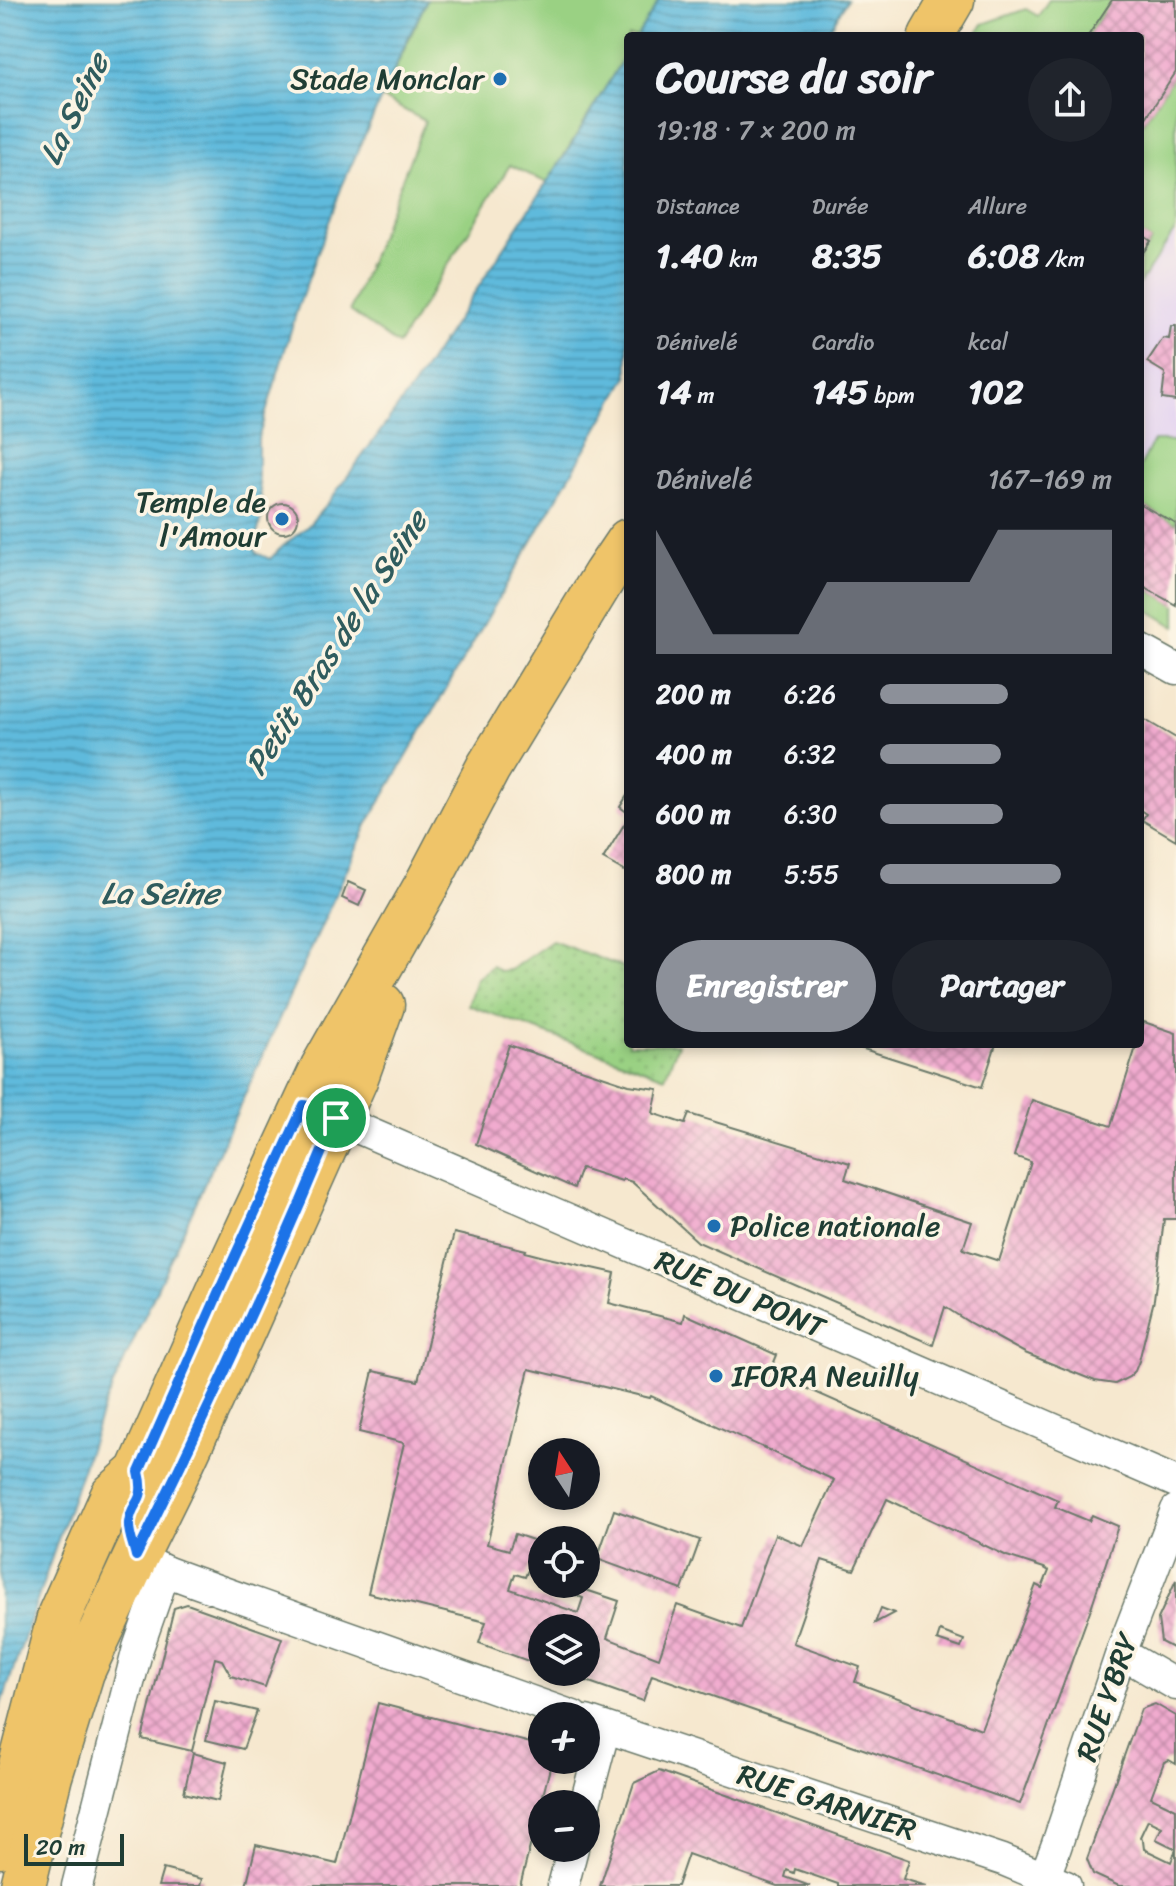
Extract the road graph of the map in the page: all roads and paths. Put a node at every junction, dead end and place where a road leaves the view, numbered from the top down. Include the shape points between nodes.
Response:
1 (952, 0) edge
2 (933, 32) edge
3 (624, 547) edge
4 (1144, 651) edge
5 (1176, 669) edge
6 (320, 1112) junction
7 (139, 1472) junction
8 (1176, 1482) edge
9 (1176, 1510) edge
10 (151, 1563) junction
11 (1121, 1653) junction
12 (1176, 1685) edge
13 (534, 1702) edge
14 (600, 1726) edge
15 (0, 1846) edge
16 (569, 1862) edge
17 (1050, 1883) edge
18 (23, 1886) edge
19 (77, 1886) edge
20 (563, 1886) edge

1 - 2 main road
3 - 6 main road via 488,768 427,884 355,1080
4 - 5 street
6 - 7 main road via 225,1278
6 - 8 street, RUE DU PONT
6 - 10 main road via 228,1364 177,1473
7 - 10 main road via 142,1494 129,1529
7 - 15 main road via 113,1495 60,1614
9 - 11 street, RUE YBRY
10 - 13 street
10 - 18 main road via 82,1672
10 - 19 street via 138,1648
11 - 12 street
11 - 17 street, RUE YBRY via 1056,1847
14 - 17 street, RUE GARNIER via 1003,1860
16 - 20 street

